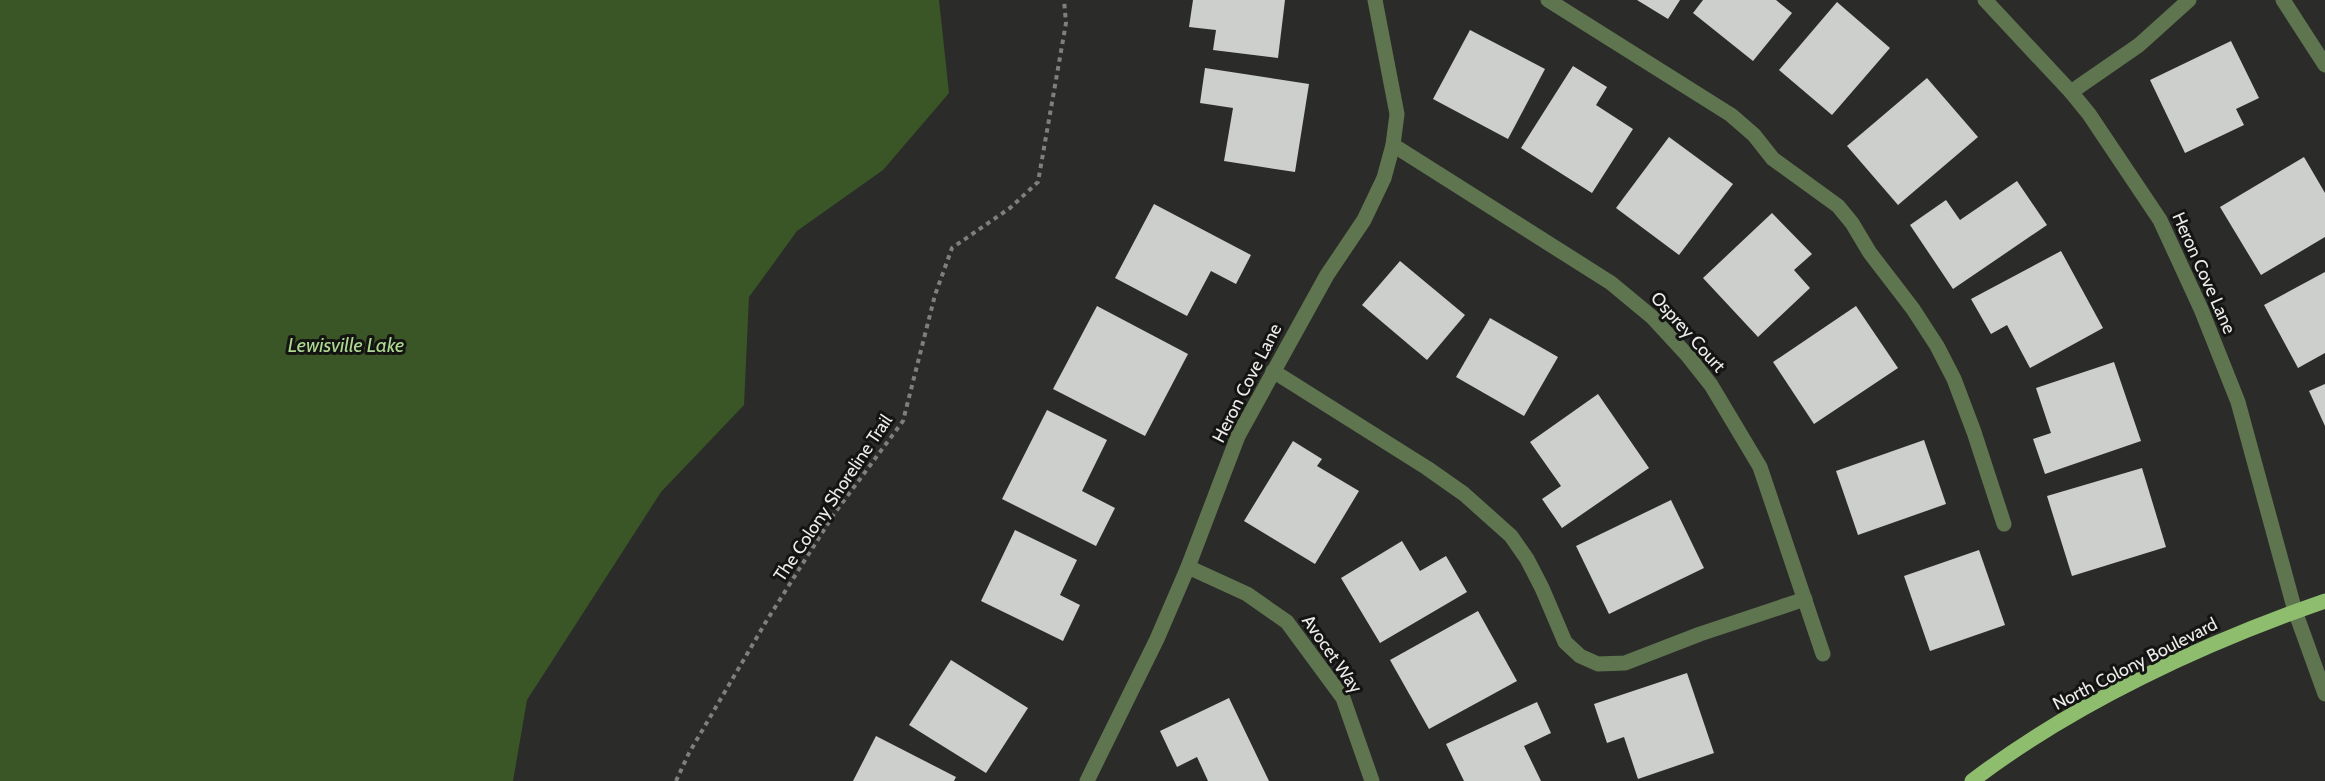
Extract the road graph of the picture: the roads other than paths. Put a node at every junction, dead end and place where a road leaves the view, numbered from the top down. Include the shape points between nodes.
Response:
1 (1376, 0) edge
2 (1548, 0) edge
3 (1985, 0) edge
4 (2189, 0) edge
5 (2283, 0) edge
6 (2325, 65) edge
7 (2071, 92) junction
8 (1393, 145) junction
9 (1273, 371) junction
10 (2004, 524) dead end
11 (1188, 567) junction
12 (1805, 599) junction
13 (2325, 601) edge
14 (2295, 611) junction
15 (1823, 654) dead end
16 (2325, 694) edge
17 (1087, 781) edge
18 (1371, 781) edge
19 (1972, 781) edge

1 - 8 street, Heron Cove Lane via 1398,114
2 - 10 street via 1731,115 1773,159 1838,206 1937,346 1974,432
3 - 7 street, Heron Cove Lane
4 - 7 street via 2139,45
5 - 6 street
7 - 14 street, Heron Cove Lane via 2160,220 2201,309 2238,402
8 - 9 street, Heron Cove Lane via 1384,178 1364,220
8 - 12 street, Osprey Court via 1611,283 1659,325 1711,385 1760,467
9 - 11 street, Heron Cove Lane via 1238,436
9 - 12 street via 1428,468 1511,536 1542,588 1565,642 1580,656 1598,664 1625,663
11 - 17 street, Heron Cove Lane
11 - 18 street, Avocet Way via 1247,594 1287,622 1343,698
12 - 15 street, Osprey Court
13 - 14 main road, North Colony Boulevard
14 - 16 street, Heron Cove Lane
14 - 19 main road, North Colony Boulevard via 2202,649 2100,700 2009,753

